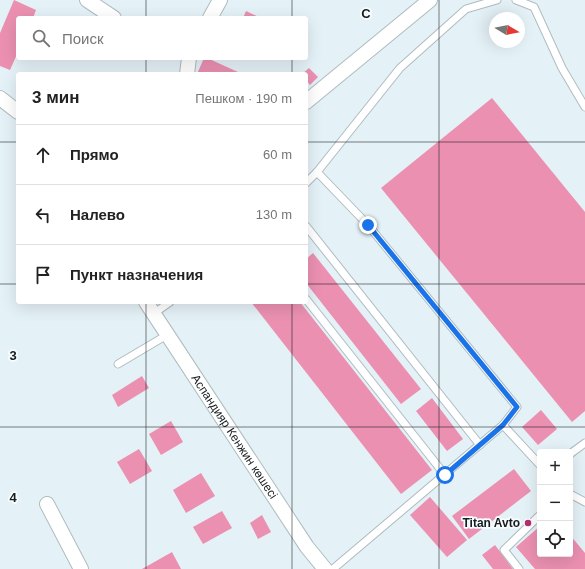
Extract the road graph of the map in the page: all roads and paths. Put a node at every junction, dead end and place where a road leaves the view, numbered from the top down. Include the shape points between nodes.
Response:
1 (87, 0) edge
2 (220, 0) edge
3 (430, 0) edge
4 (497, 0) edge
5 (516, 0) edge
6 (111, 16) edge
7 (211, 16) edge
8 (188, 60) edge
9 (187, 72) edge
10 (0, 98) edge
11 (308, 100) edge
12 (585, 107) edge
13 (16, 110) edge
14 (317, 172) junction
15 (308, 181) edge
16 (308, 229) edge
17 (308, 302) edge
18 (147, 304) edge
19 (167, 304) edge
20 (153, 314) junction
21 (167, 335) junction
22 (118, 364) dead end
23 (503, 425) junction
24 (585, 443) edge
25 (480, 445) junction
26 (573, 452) edge
27 (537, 462) edge
28 (445, 475) junction
29 (573, 496) edge
30 (585, 502) edge
31 (47, 504) dead end
32 (537, 518) edge
33 (81, 569) edge
34 (325, 569) edge
35 (333, 569) edge
36 (519, 569) edge

1 - 6 street
2 - 7 street
3 - 11 street
4 - 14 lane via 466,9 400,68
5 - 12 lane via 534,7 562,68
8 - 9 street
10 - 13 street
14 - 15 lane
14 - 23 lane via 368,225 517,407
16 - 25 lane
17 - 28 lane
18 - 20 street, Аспандияр Кенжин көшесі
19 - 20 lane
20 - 21 street, Аспандияр Кенжин көшесі
21 - 22 lane
21 - 34 street, Аспандияр Кенжин көшесі
23 - 25 lane
23 - 27 lane
24 - 26 lane
25 - 28 lane
28 - 35 lane
29 - 30 lane
31 - 33 street
32 - 36 lane via 504,550

